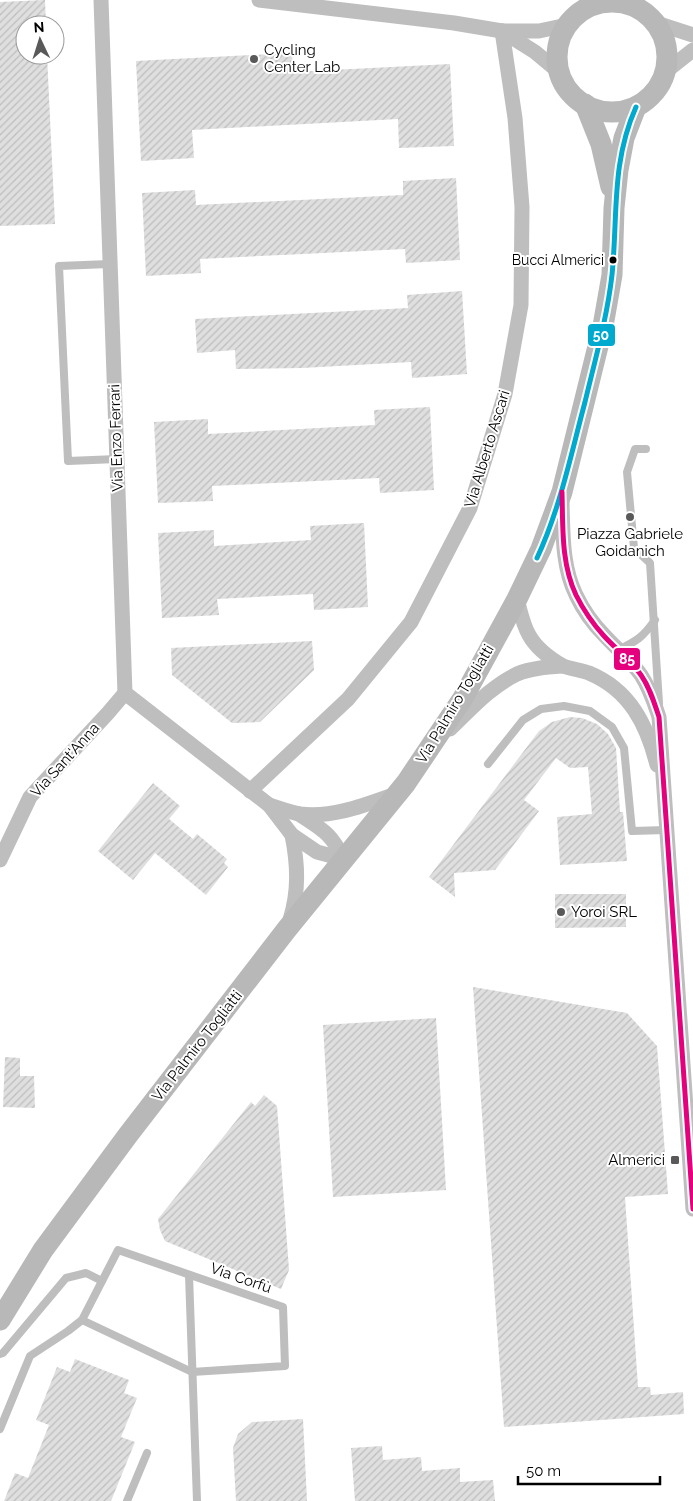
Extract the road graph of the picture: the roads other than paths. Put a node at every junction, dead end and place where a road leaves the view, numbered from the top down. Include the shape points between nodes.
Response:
1 (101, 0) edge
2 (259, 0) edge
3 (633, 3) edge
4 (585, 5) edge
5 (656, 23) junction
6 (567, 25) junction
7 (502, 31) junction
8 (693, 35) edge
9 (693, 50) edge
10 (559, 72) junction
11 (665, 72) junction
12 (585, 104) junction
13 (636, 107) junction
14 (614, 208) junction
15 (109, 264) junction
16 (646, 449) dead end
17 (118, 459) junction
18 (562, 492) junction
19 (517, 599) junction
20 (655, 620) junction
21 (618, 650) junction
22 (564, 666) junction
23 (125, 694) junction
24 (660, 717) junction
25 (488, 764) dead end
26 (402, 788) junction
27 (250, 791) junction
28 (664, 796) junction
29 (269, 805) junction
30 (299, 814) junction
31 (666, 830) junction
32 (292, 835) junction
33 (343, 859) junction
34 (0, 860) edge
35 (287, 929) junction
36 (686, 1004) edge
37 (693, 1210) edge
38 (189, 1275) junction
39 (102, 1281) junction
40 (0, 1320) edge
41 (82, 1320) junction
42 (0, 1354) edge
43 (192, 1372) junction
44 (0, 1429) edge
45 (147, 1452) dead end
46 (127, 1501) edge
47 (197, 1501) edge

1 - 15 street, Via Enzo Ferrari
2 - 7 street
3 - 4 main road
3 - 5 main road
4 - 6 main road
5 - 8 street
5 - 11 main road via 667,46
6 - 7 street via 539,31
6 - 10 main road via 557,56
7 - 10 street
7 - 27 street, Via Alberto Ascari via 515,118 522,207 521,305 505,394 470,508 411,622 348,699
9 - 11 street
10 - 12 main road via 573,96
11 - 13 main road via 659,86
12 - 13 main road via 601,111 619,112
12 - 14 main road via 601,144
13 - 14 main road via 624,138
14 - 18 main road, Via Palmiro Togliatti via 612,275 603,326
15 - 17 street, Via Enzo Ferrari
15 - 17 lane via 59,266 68,461
16 - 20 lane via 635,449 627,472 634,548 650,563
17 - 23 street, Via Enzo Ferrari
18 - 19 main road, Via Palmiro Togliatti via 541,549
18 - 21 street via 563,543 568,574 587,614
19 - 22 street via 529,636
19 - 26 main road, Via Palmiro Togliatti via 463,698
20 - 21 lane via 645,634
20 - 24 lane
21 - 24 street via 640,674
22 - 26 street, Via Palmiro Togliatti via 518,674 492,689 448,730
22 - 28 street via 590,674 612,686 631,704 648,734
23 - 27 street
23 - 34 street, Via Sant'Anna via 30,797
24 - 28 street
25 - 31 lane via 523,720 541,709 564,706 590,711 612,726 624,748 632,831
26 - 30 street via 354,809
26 - 33 main road, Via Palmiro Togliatti
27 - 29 street
28 - 31 street
29 - 30 street
29 - 32 street
30 - 33 street via 328,834
31 - 36 street
32 - 33 street via 316,852
32 - 35 street via 298,880 296,901
33 - 35 main road, Via Palmiro Togliatti
35 - 40 main road, Via Palmiro Togliatti via 43,1250
36 - 37 street
38 - 39 lane, Via Corfù via 118,1250
38 - 43 lane, Via Corfù
38 - 43 lane, Via Corfù via 283,1307 285,1366
39 - 41 lane, Via Corfù
39 - 42 lane via 86,1273 66,1278
41 - 43 lane, Via Corfù
41 - 44 lane via 30,1356
43 - 47 lane, Via Corfù
45 - 46 lane

